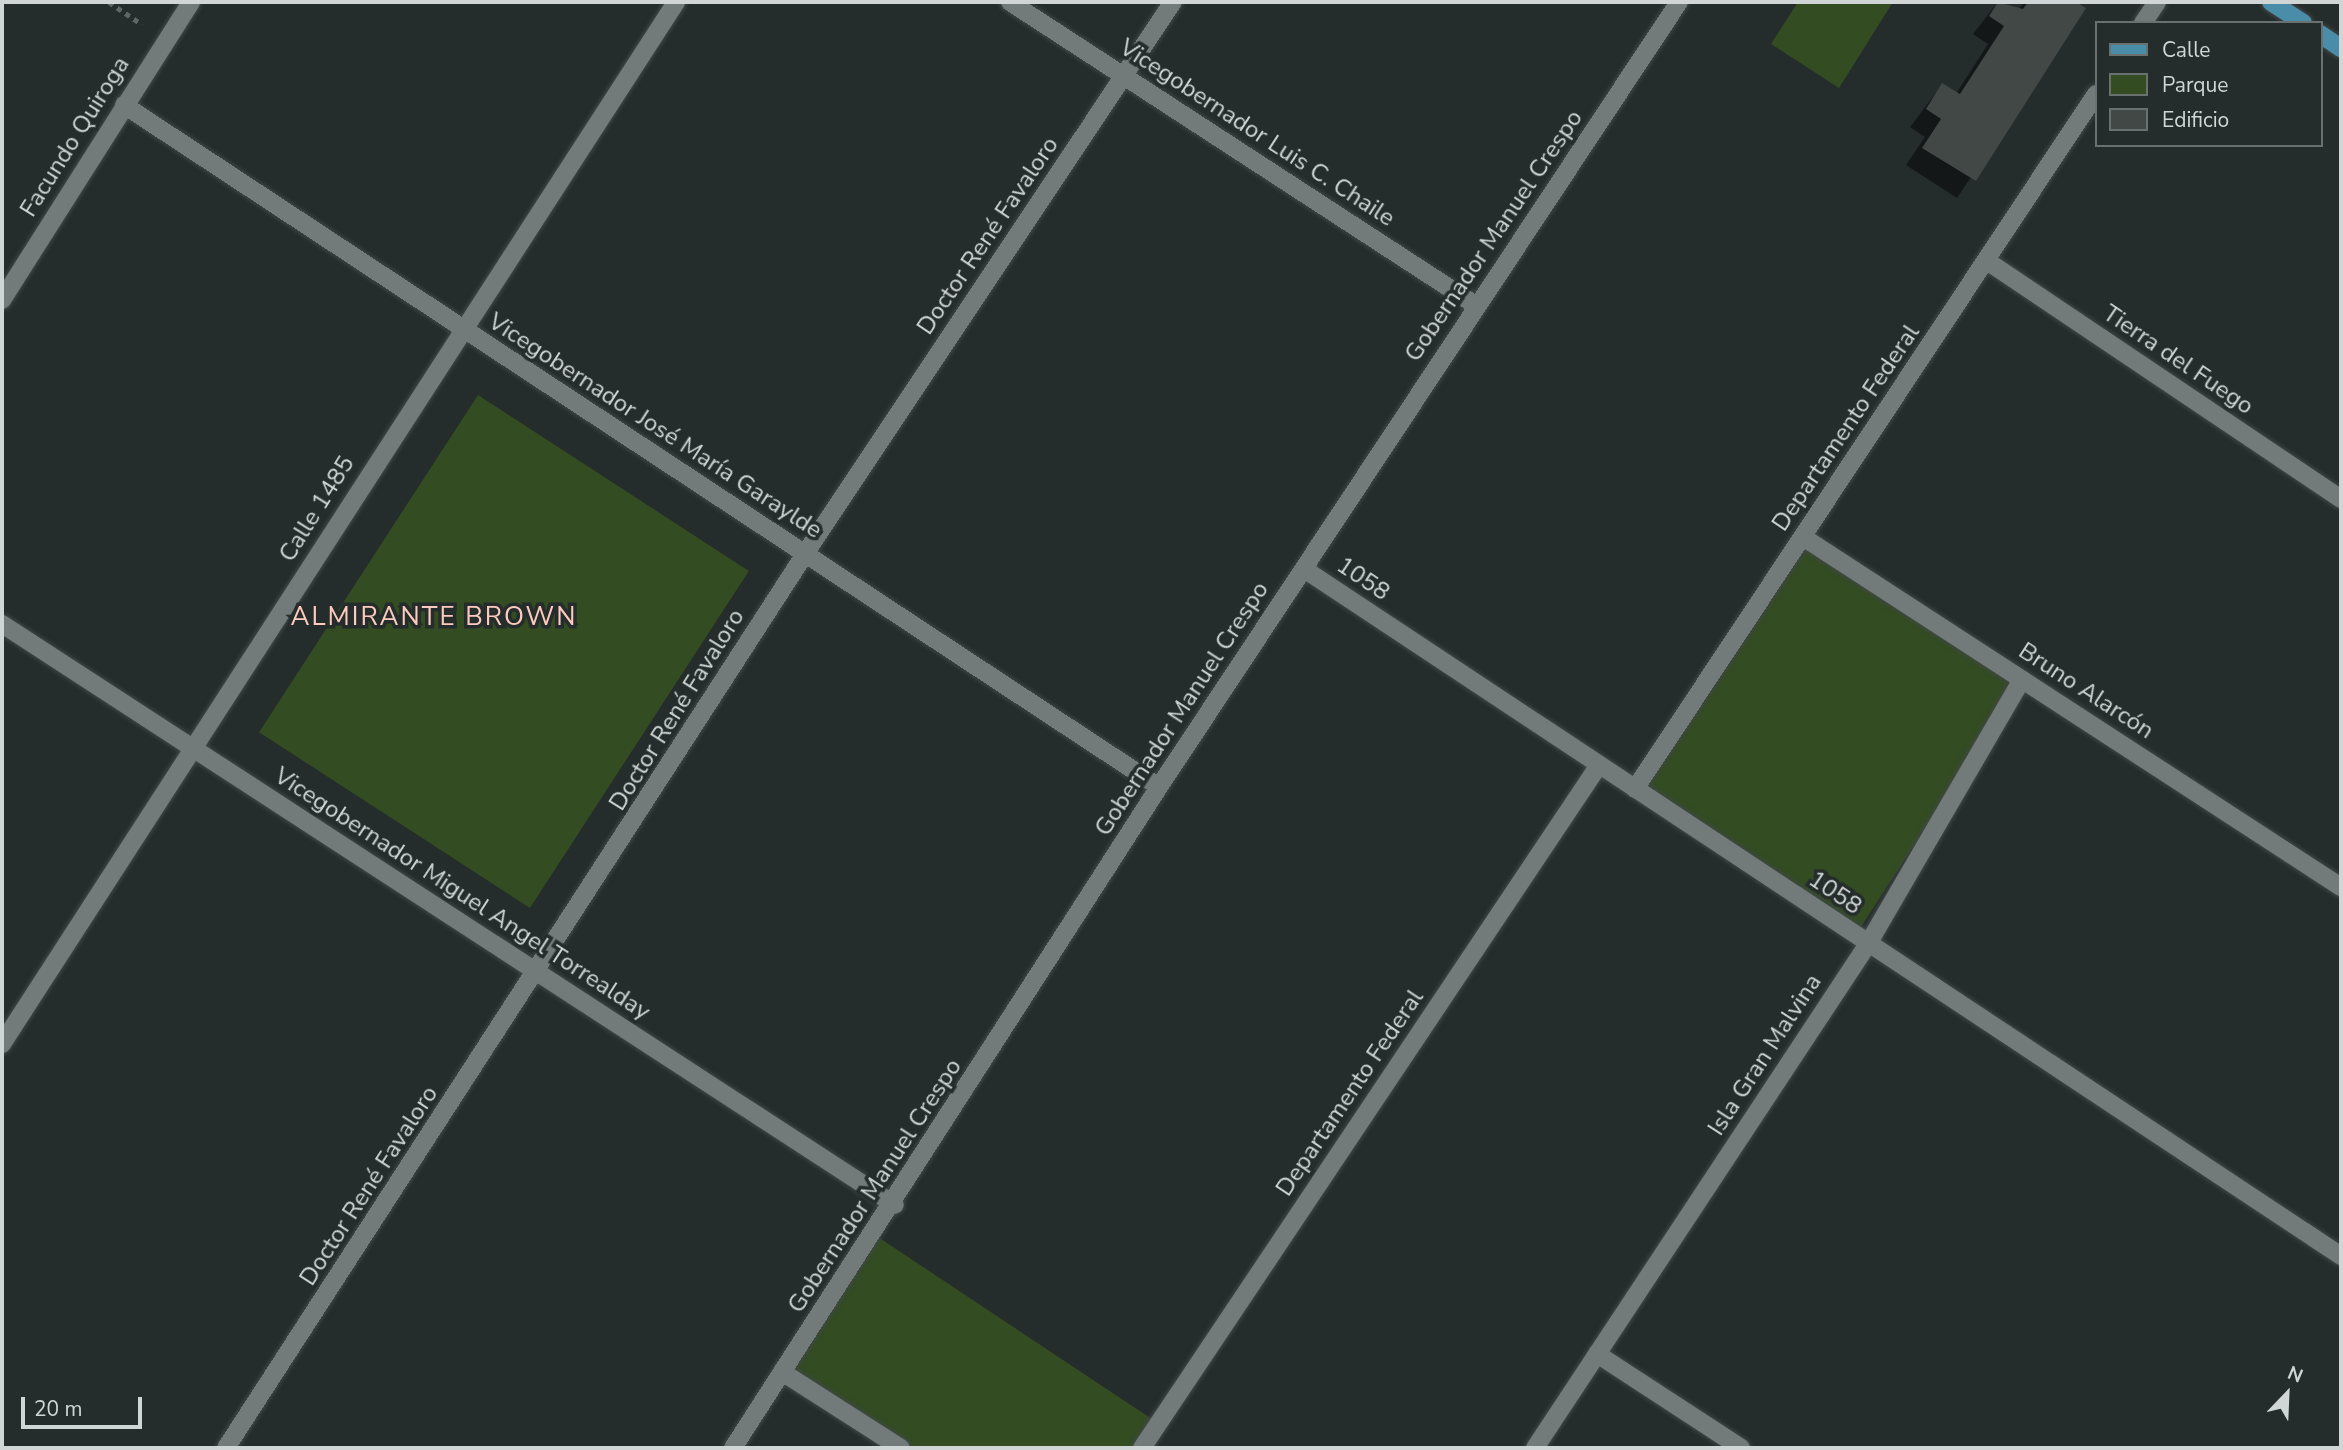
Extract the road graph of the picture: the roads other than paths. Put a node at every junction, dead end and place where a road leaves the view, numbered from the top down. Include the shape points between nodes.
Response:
1 (191, 2) edge
2 (676, 2) edge
3 (1010, 2) edge
4 (1173, 2) edge
5 (1679, 2) edge
6 (2157, 2) edge
7 (2272, 2) edge
8 (2144, 21) edge
9 (2300, 21) edge
10 (2322, 35) edge
11 (2341, 48) edge
12 (1124, 76) junction
13 (2094, 97) edge
14 (124, 105) junction
15 (1987, 261) junction
16 (2, 300) edge
17 (1477, 306) junction
18 (461, 327) junction
19 (2341, 499) edge
20 (1803, 537) junction
21 (806, 554) junction
22 (1304, 569) junction
23 (2, 624) edge
24 (2022, 679) junction
25 (195, 749) junction
26 (1599, 765) junction
27 (1159, 788) junction
28 (1635, 789) junction
29 (2341, 887) edge
30 (1868, 944) junction
31 (539, 973) junction
32 (2, 1044) edge
33 (895, 1205) junction
34 (2341, 1256) edge
35 (1597, 1354) junction
36 (782, 1372) junction
37 (226, 1448) edge
38 (733, 1448) edge
39 (901, 1448) edge
40 (1142, 1448) edge
41 (1535, 1448) edge
42 (1741, 1448) edge

1 - 14 street, Facundo Quiroga
2 - 18 street, Calle 1485
3 - 12 street, Vicegobernador Luis C. Chaile
4 - 12 street, Doctor René Favaloro
5 - 17 street, Gobernador Manuel Crespo
6 - 8 street
7 - 9 main road
10 - 11 main road
12 - 17 street, Vicegobernador Luis C. Chaile
12 - 21 street, Doctor René Favaloro
13 - 15 street, Departamento Federal
14 - 16 street, Facundo Quiroga
14 - 18 street, Vicegobernador José María Garaylde
15 - 19 street, Tierra del Fuego
15 - 20 street, Departamento Federal
17 - 22 street, Gobernador Manuel Crespo
18 - 21 street, Vicegobernador José María Garaylde
18 - 25 street, Calle 1485
20 - 24 street, Bruno Alarcón
20 - 28 street, Departamento Federal
21 - 27 street, Vicegobernador José María Garaylde
21 - 31 street, Doctor René Favaloro
22 - 26 street, 1058
22 - 27 street, Gobernador Manuel Crespo
23 - 25 street, Vicegobernador Miguel Angel Torrealday
24 - 29 street, Bruno Alarcón
24 - 30 street, Isla Gran Malvina
25 - 31 street, Vicegobernador Miguel Angel Torrealday
25 - 32 street, Calle 1485
26 - 28 street, 1058
26 - 40 street, Departamento Federal
27 - 33 street, Gobernador Manuel Crespo
28 - 30 street, 1058
30 - 34 street, 1058
30 - 35 street, Isla Gran Malvina
31 - 33 street, Vicegobernador Miguel Angel Torrealday
31 - 37 street, Doctor René Favaloro
33 - 36 street, Gobernador Manuel Crespo
35 - 41 street, Isla Gran Malvina
35 - 42 street
36 - 38 street, Gobernador Manuel Crespo
36 - 39 street

